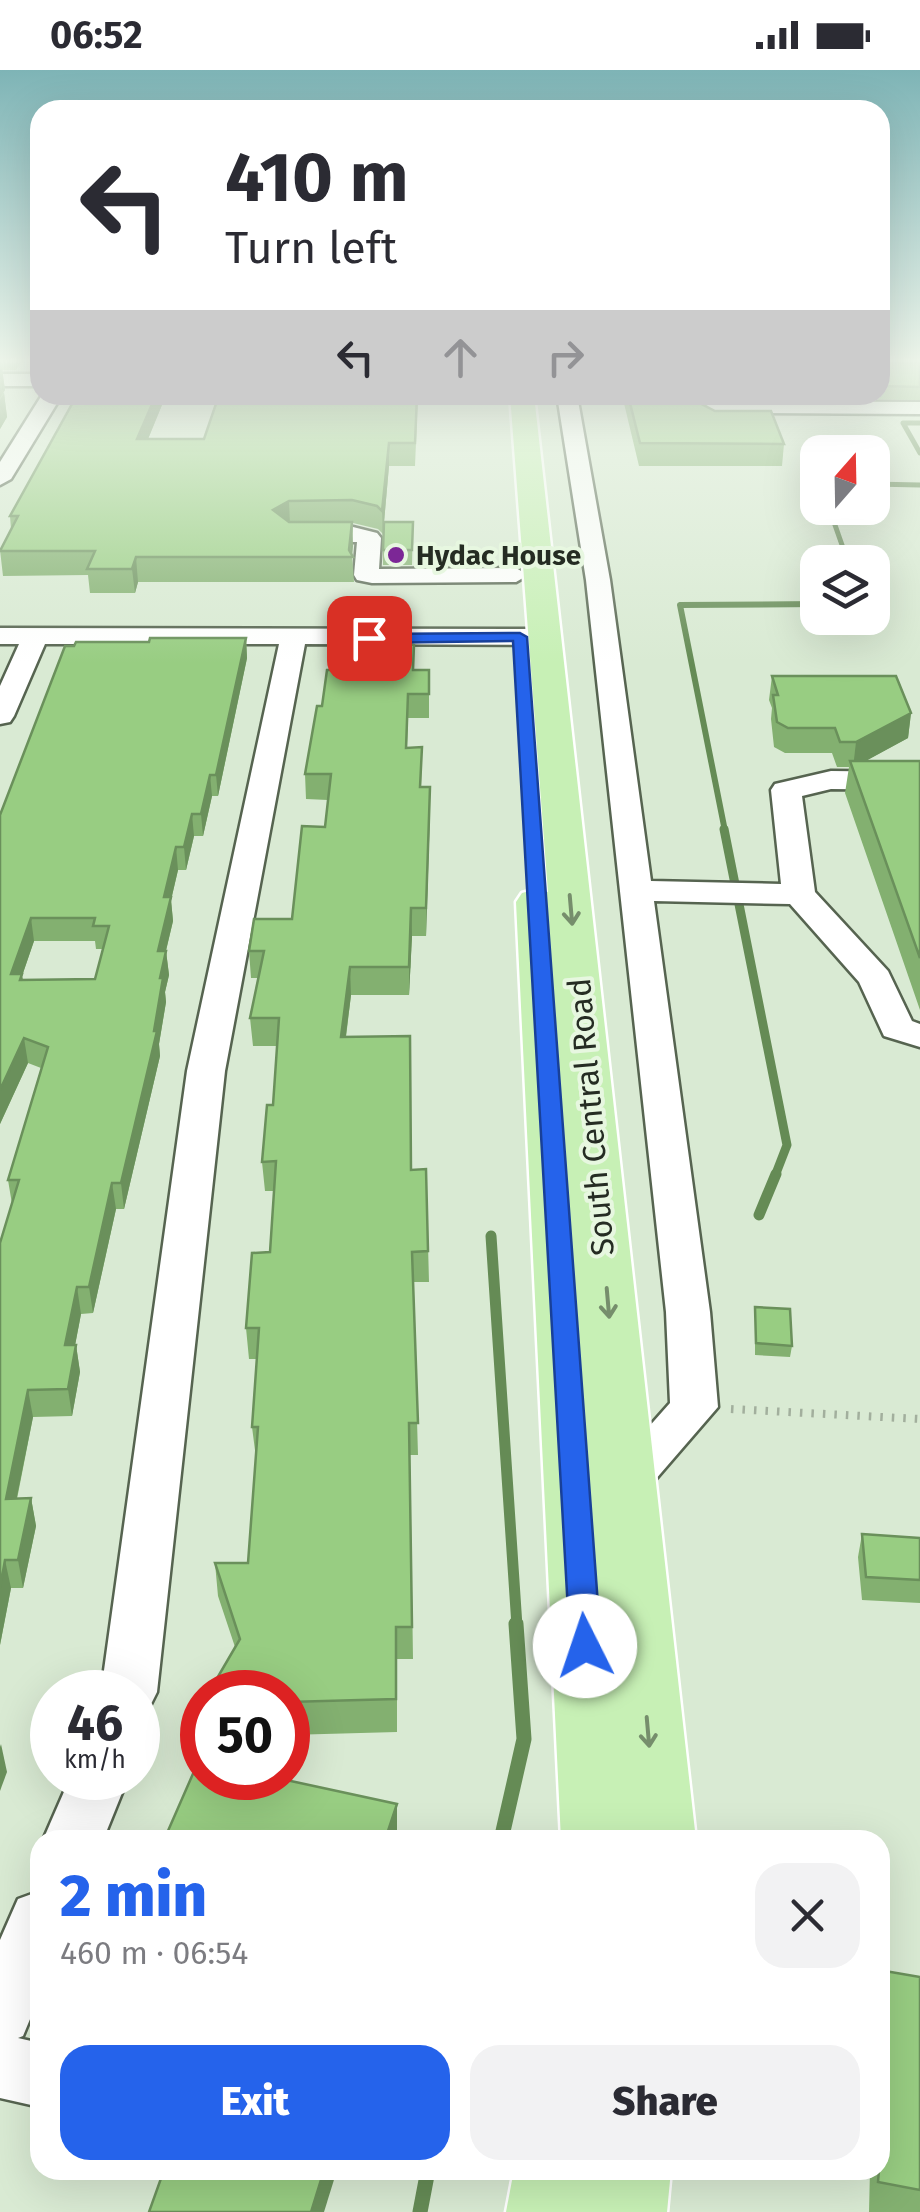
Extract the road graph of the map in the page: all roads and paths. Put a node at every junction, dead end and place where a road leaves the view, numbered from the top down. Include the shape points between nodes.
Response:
1 (510, 463) edge
2 (525, 463) edge
3 (578, 463) edge
4 (290, 535) edge
5 (424, 543) dead end
6 (516, 575) junction
7 (424, 576) junction
8 (37, 607) dead end
9 (3, 636) edge
10 (533, 637) junction
11 (35, 638) junction
12 (293, 639) junction
13 (3, 701) edge
14 (920, 781) edge
15 (636, 891) junction
16 (799, 894) junction
17 (920, 1036) edge
18 (694, 1408) junction
19 (920, 1419) edge
20 (625, 1482) junction
21 (131, 1670) edge
22 (90, 1800) edge
23 (77, 1830) edge
24 (597, 1830) edge
25 (658, 1830) edge
26 (30, 1943) edge
27 (0, 2014) edge
28 (0, 2066) edge
29 (30, 2073) edge
30 (555, 2180) edge
31 (627, 2180) edge
32 (550, 2212) edge
33 (622, 2212) edge

1 - 6 main road, South Central Road
2 - 10 main road, South Central Road
3 - 15 street
4 - 7 street via 363,536 369,538 366,574
5 - 7 street
6 - 7 street
6 - 10 main road, South Central Road
8 - 9 street
9 - 11 street
10 - 12 street
10 -> 20 main road, South Central Road
10 - 24 main road, South Central Road
11 - 12 street
11 - 13 street
12 - 21 street via 206,1071
14 - 16 street via 831,780 786,790
15 - 16 street
15 - 18 street
16 - 17 street via 875,979 897,1028
18 - 19 path
18 - 20 street
20 -> 25 main road, South Central Road
22 - 23 street
26 - 27 street
28 - 29 street
30 - 32 main road
31 - 33 main road

